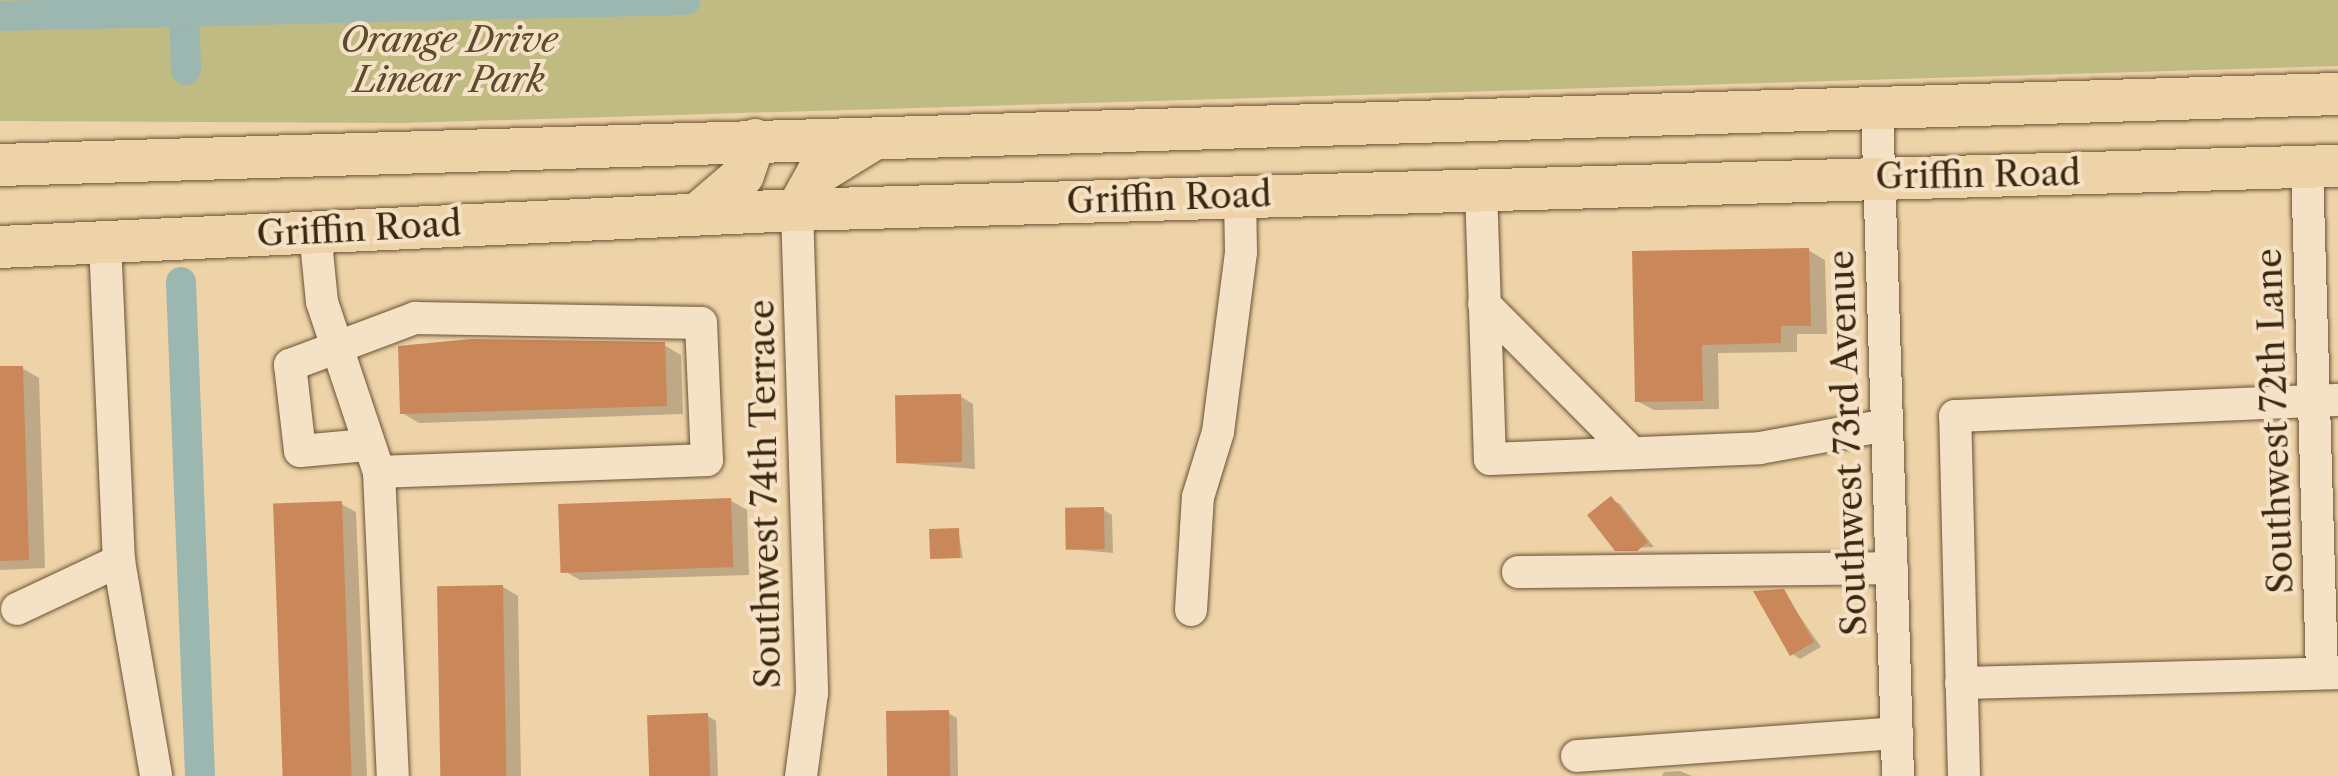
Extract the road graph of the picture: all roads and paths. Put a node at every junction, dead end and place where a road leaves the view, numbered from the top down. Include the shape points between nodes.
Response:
1 (2338, 94) edge
2 (1877, 108) junction
3 (879, 136) junction
4 (755, 140) junction
5 (0, 165) edge
6 (2322, 167) edge
7 (1880, 178) junction
8 (1481, 189) junction
9 (1240, 196) junction
10 (797, 210) junction
11 (699, 214) junction
12 (315, 231) junction
13 (105, 242) junction
14 (0, 247) edge
15 (1484, 304) junction
16 (340, 351) junction
17 (2326, 401) edge
18 (1888, 426) junction
19 (1632, 454) junction
20 (373, 459) junction
21 (119, 561) junction
22 (1892, 568) junction
23 (1518, 572) dead end
24 (17, 609) dead end
25 (1191, 610) dead end
26 (2330, 673) edge
27 (1961, 683) junction
28 (1897, 734) junction
29 (1577, 756) dead end
30 (156, 776) edge
31 (393, 776) edge
32 (802, 776) edge
33 (1898, 776) edge
34 (1964, 776) edge

1 - 2 main road, Griffin Road
2 - 3 main road, Griffin Road
2 - 7 street, Southwest 73rd Avenue
3 - 4 main road, Griffin Road
3 - 10 main road via 817,174
4 - 5 main road, Griffin Road
4 - 11 main road via 743,176
6 - 7 main road, Griffin Road
6 - 17 street, Southwest 72th Lane
7 - 8 main road, Griffin Road
7 - 18 street, Southwest 73rd Avenue
8 - 9 main road, Griffin Road
8 - 15 street
9 - 10 main road, Griffin Road
9 - 25 street via 1241,252 1220,417 1198,497
10 - 11 main road, Griffin Road
10 - 32 street, Southwest 74th Terrace via 812,692
11 - 12 main road, Griffin Road
12 - 13 main road, Griffin Road
12 - 16 street via 322,302
13 - 14 main road, Griffin Road
13 - 21 street
15 - 19 street
15 - 19 street via 1490,459
16 - 20 street
16 - 20 street via 290,365 284,376 300,450
16 - 20 street via 415,318 689,316 700,323 712,444 707,460
17 - 26 street, Southwest 72th Lane
17 - 27 street via 1955,416
18 - 19 street via 1760,448
18 - 22 street, Southwest 73rd Avenue
20 - 31 street
21 - 24 street
21 - 30 street
22 - 23 street
22 - 28 street, Southwest 73rd Avenue
26 - 27 street
27 - 34 street
28 - 29 street
28 - 33 street, Southwest 73rd Avenue

